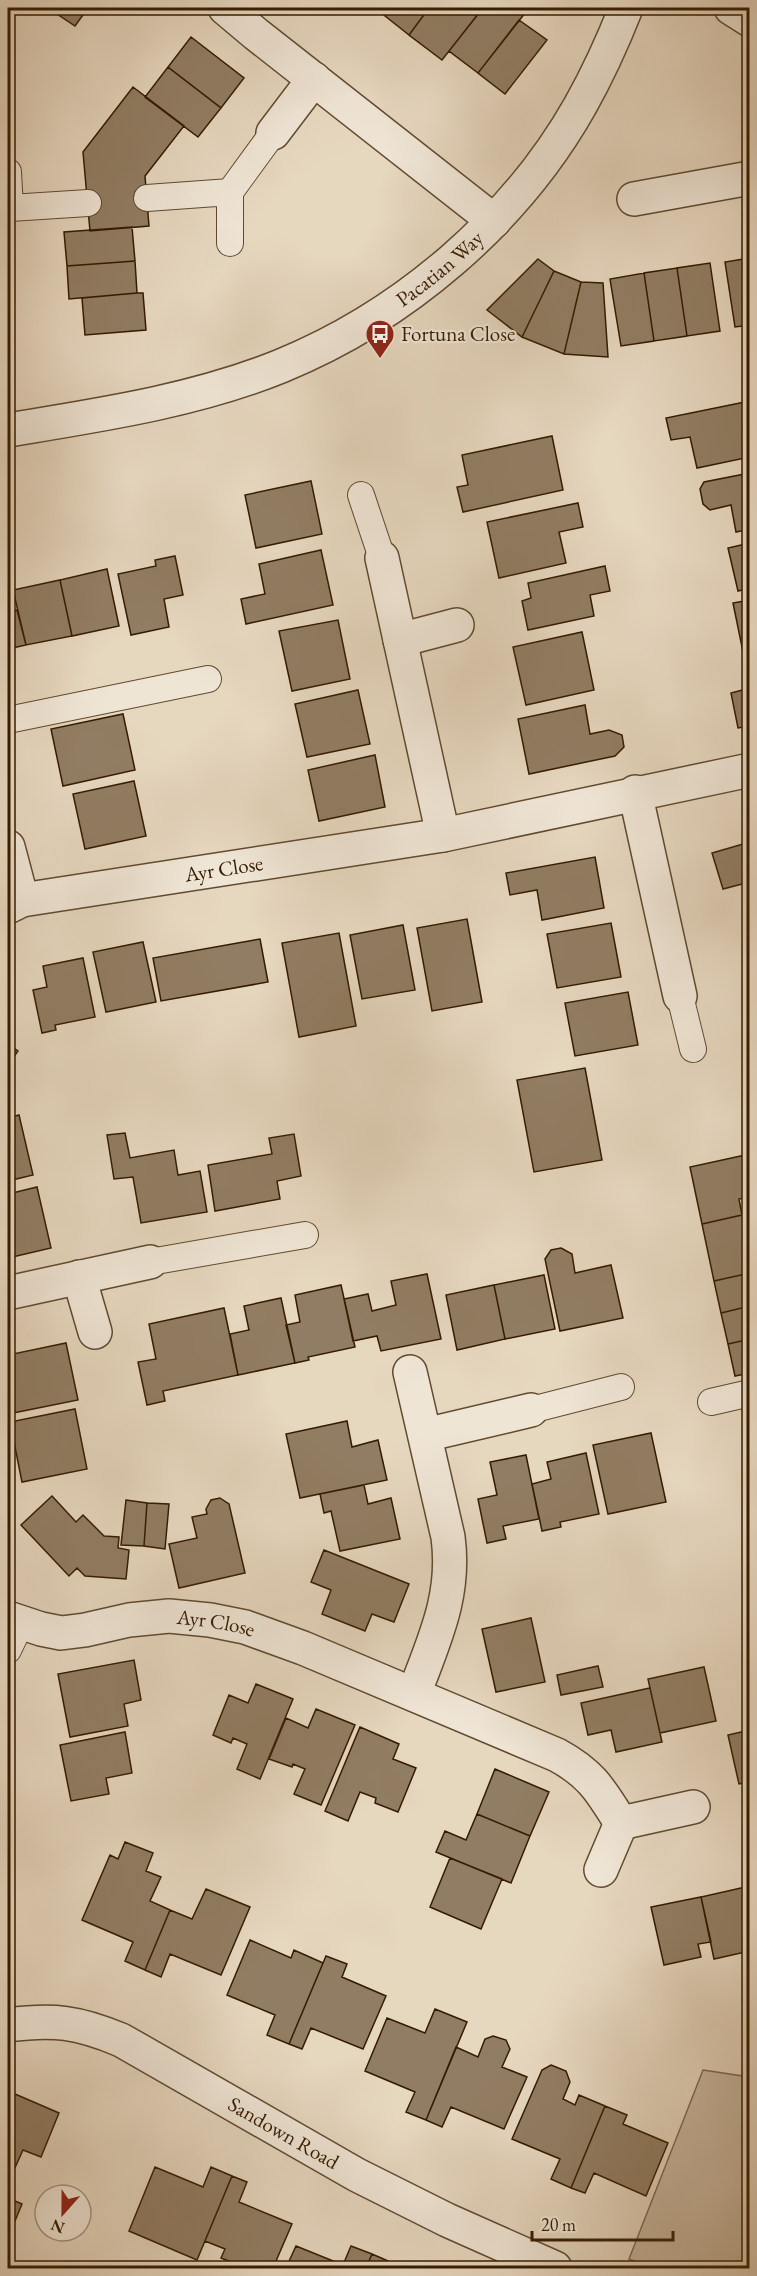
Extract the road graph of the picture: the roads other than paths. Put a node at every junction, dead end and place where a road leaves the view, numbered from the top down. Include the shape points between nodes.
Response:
1 (225, 8) edge
2 (627, 8) edge
3 (731, 8) edge
4 (750, 20) edge
5 (314, 80) junction
6 (273, 133) joint
7 (8, 172) edge
8 (750, 178) edge
9 (230, 192) junction
10 (147, 198) dead end
11 (634, 199) dead end
12 (88, 203) dead end
13 (494, 221) junction
14 (230, 243) dead end
15 (8, 430) edge
16 (361, 495) dead end
17 (382, 558) joint
18 (457, 625) dead end
19 (400, 640) junction
20 (208, 679) dead end
21 (8, 720) edge
22 (750, 770) edge
23 (635, 792) junction
24 (443, 835) junction
25 (8, 847) edge
26 (15, 903) edge
27 (680, 996) joint
28 (693, 1049) dead end
29 (306, 1235) dead end
30 (150, 1262) joint
31 (79, 1277) junction
32 (8, 1293) edge
33 (95, 1332) dead end
34 (410, 1372) dead end
35 (621, 1387) dead end
36 (750, 1393) edge
37 (711, 1402) dead end
38 (531, 1410) joint
39 (425, 1435) junction
40 (12, 1630) edge
41 (414, 1694) junction
42 (693, 1807) dead end
43 (621, 1823) junction
44 (601, 1870) dead end
45 (8, 2025) edge
46 (555, 2268) edge

1 - 5 street
2 - 13 street, Pacatian Way via 580,107 546,158
3 - 4 street
5 - 6 street
5 - 13 street
6 - 9 lane
7 - 12 lane via 10,208
8 - 11 street
9 - 10 lane
9 - 14 lane
13 - 15 street, Pacatian Way via 424,283 328,344 280,366 208,390 127,410
16 - 17 lane
17 - 19 street
18 - 19 street
19 - 24 street
20 - 21 lane
22 - 23 street, Ayr Close
23 - 24 street, Ayr Close
23 - 27 street
24 - 26 street, Ayr Close
25 - 26 street
27 - 28 lane
29 - 30 lane
30 - 31 street
31 - 32 street
31 - 33 street
34 - 39 street
35 - 38 lane
36 - 37 lane
38 - 39 street
39 - 41 street via 448,1537 450,1585
40 - 41 street, Ayr Close via 61,1633 169,1616 210,1620 245,1627 303,1648
41 - 43 street, Ayr Close via 578,1767 598,1787
42 - 43 street
43 - 44 street
45 - 46 street, Sandown Road via 69,2022 121,2040 357,2175

